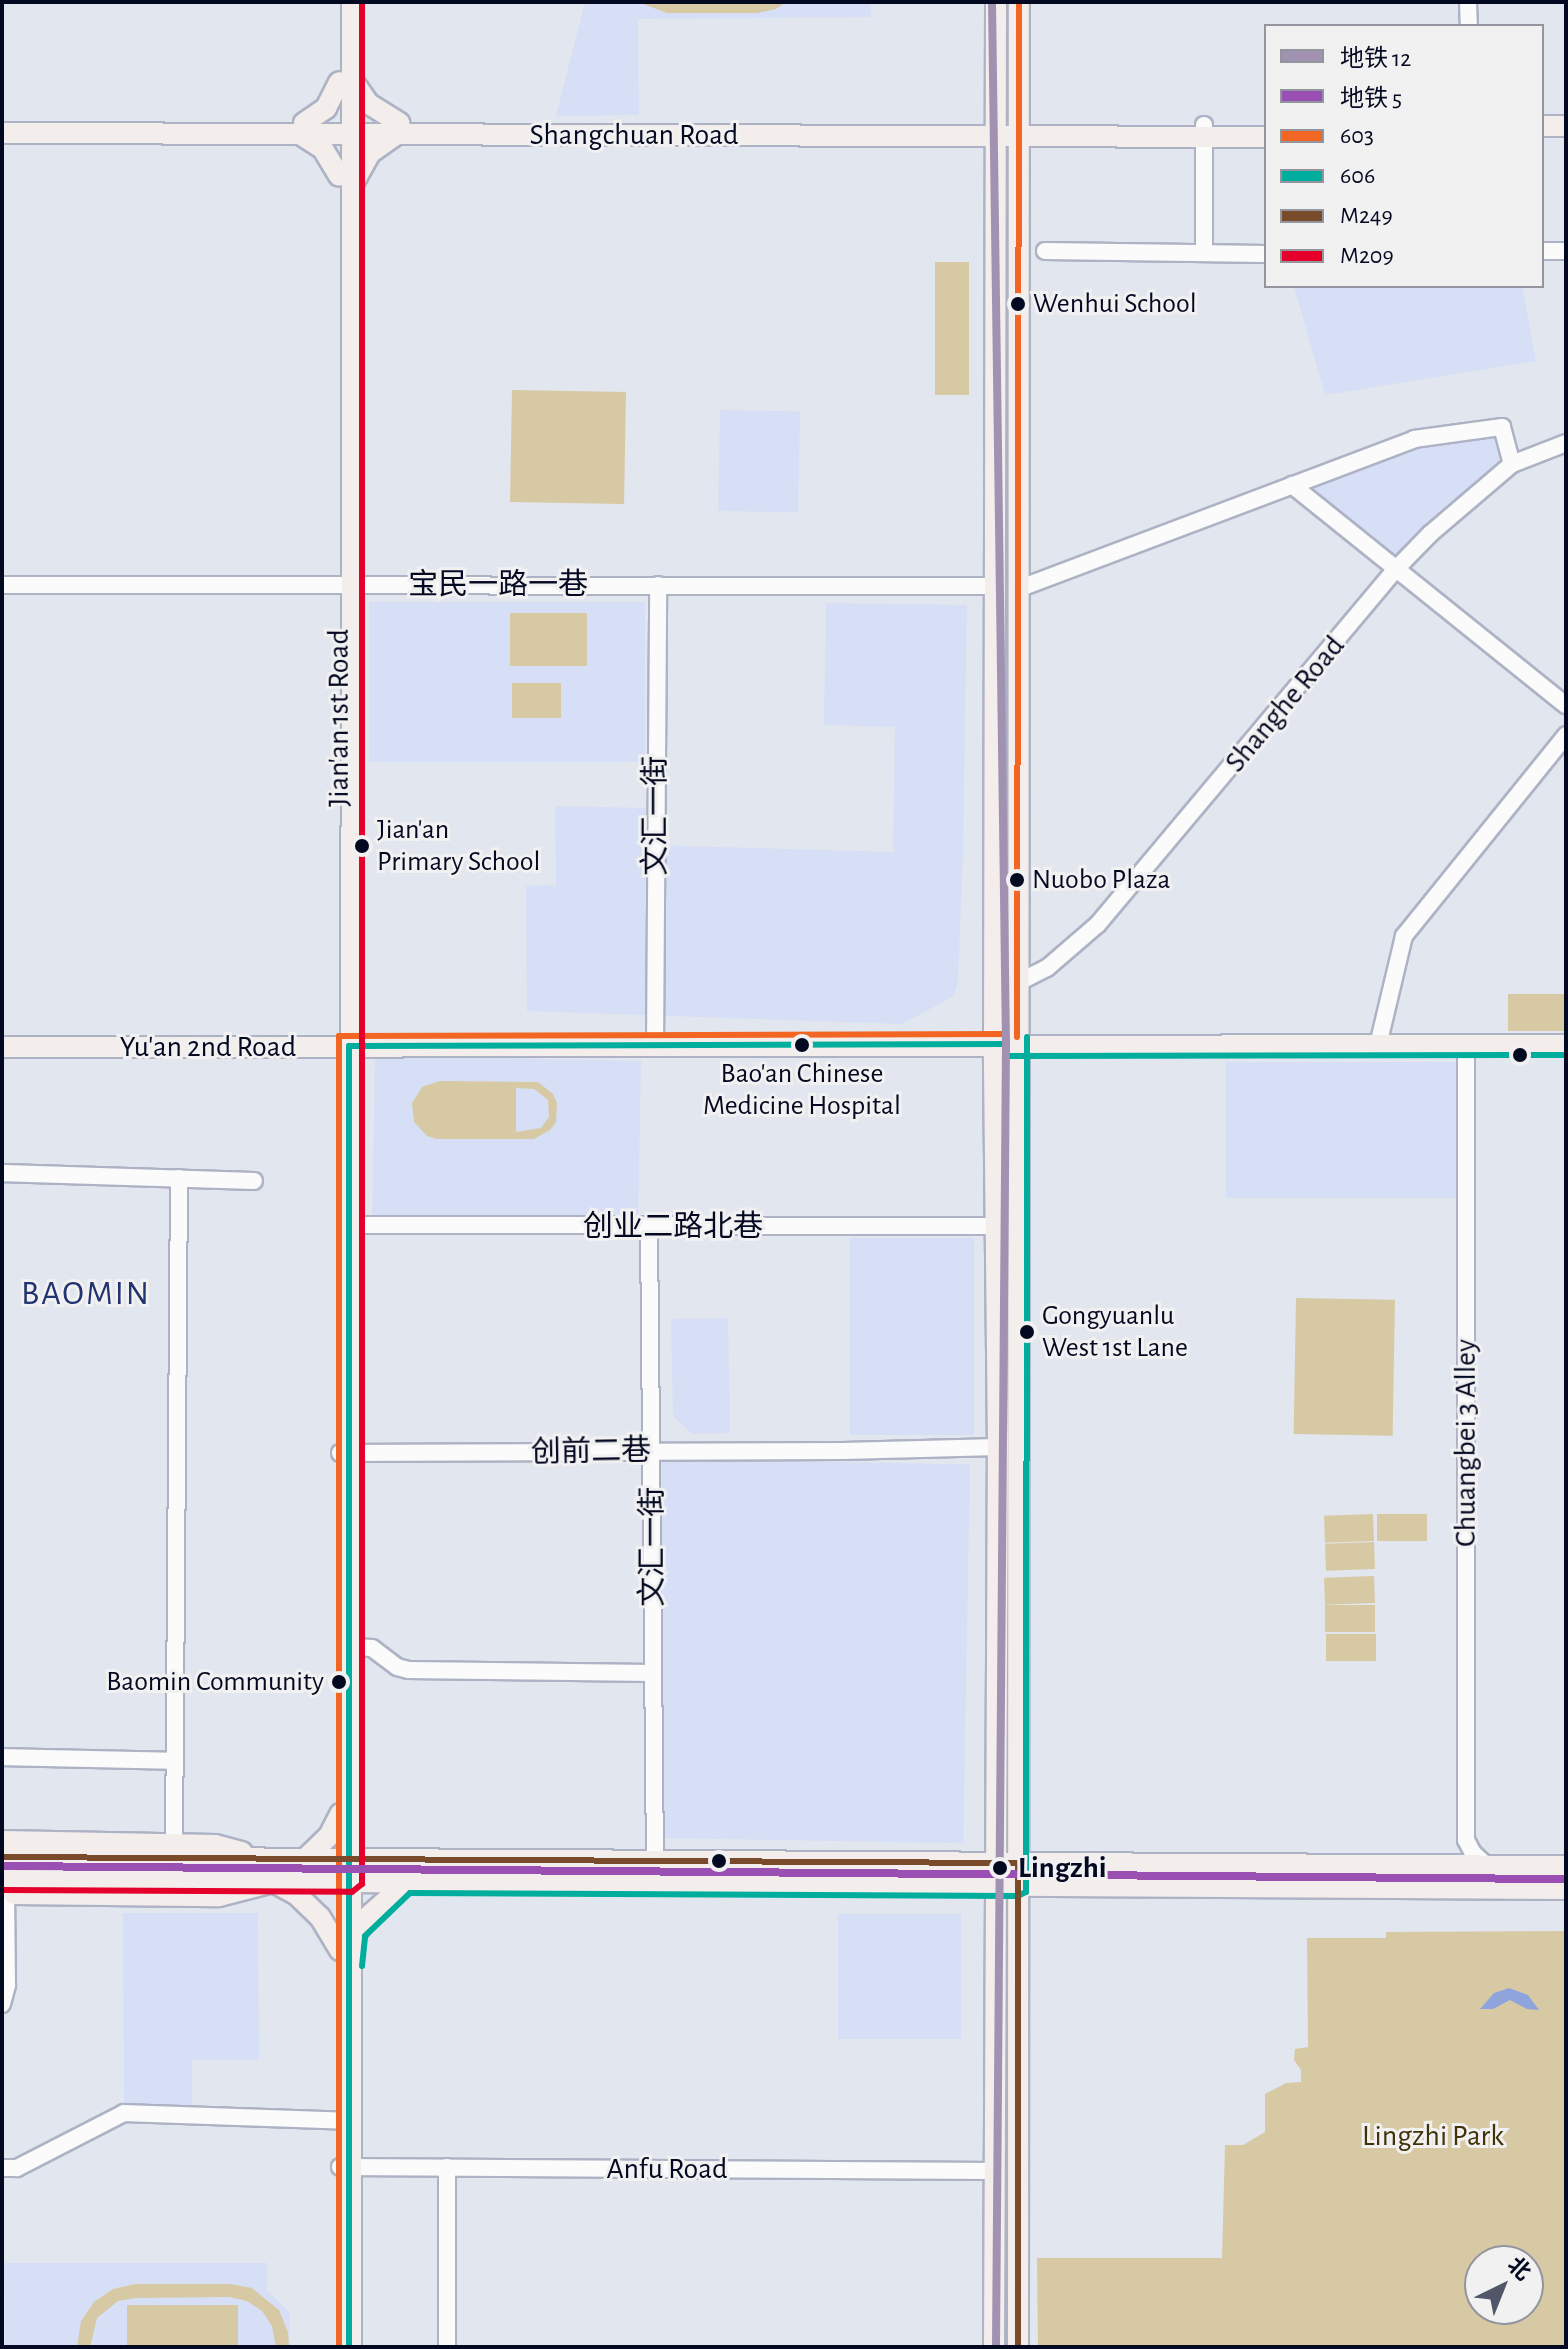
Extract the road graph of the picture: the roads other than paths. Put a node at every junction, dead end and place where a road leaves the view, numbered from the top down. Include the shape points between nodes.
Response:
1 (340, 2) edge
2 (352, 2) edge
3 (996, 2) edge
4 (1019, 2) edge
5 (1468, 2) edge
6 (1469, 24) edge
7 (346, 81) junction
8 (2, 122) edge
9 (1264, 125) edge
10 (1544, 126) edge
11 (1566, 126) edge
12 (302, 128) junction
13 (346, 129) junction
14 (398, 129) junction
15 (995, 130) junction
16 (1019, 130) junction
17 (1204, 131) junction
18 (2, 133) edge
19 (1264, 137) edge
20 (1544, 137) edge
21 (1566, 137) edge
22 (346, 181) junction
23 (1045, 251) dead end
24 (1204, 251) junction
25 (1544, 251) edge
26 (1566, 251) edge
27 (1264, 254) edge
28 (1566, 443) edge
29 (1512, 464) junction
30 (1292, 485) junction
31 (1396, 569) junction
32 (2, 585) edge
33 (346, 585) junction
34 (658, 585) junction
35 (995, 586) junction
36 (1018, 589) junction
37 (1566, 705) edge
38 (1566, 735) edge
39 (1017, 983) junction
40 (1566, 1034) edge
41 (2, 1037) edge
42 (1017, 1038) junction
43 (1378, 1039) junction
44 (345, 1042) junction
45 (655, 1042) junction
46 (994, 1042) junction
47 (1466, 1045) junction
48 (1566, 1045) edge
49 (2, 1047) edge
50 (2, 1173) edge
51 (179, 1178) junction
52 (254, 1181) dead end
53 (995, 1204) junction
54 (1017, 1204) junction
55 (351, 1225) junction
56 (995, 1226) junction
57 (649, 1228) junction
58 (998, 1447) junction
59 (653, 1450) junction
60 (346, 1454) junction
61 (353, 1647) junction
62 (653, 1673) junction
63 (2, 1757) edge
64 (174, 1761) junction
65 (346, 1818) junction
66 (1466, 1840) junction
67 (2, 1841) edge
68 (174, 1844) junction
69 (2, 1857) edge
70 (273, 1860) junction
71 (304, 1860) junction
72 (346, 1861) junction
73 (395, 1861) junction
74 (655, 1862) junction
75 (996, 1863) junction
76 (1018, 1863) junction
77 (1442, 1865) junction
78 (1487, 1866) junction
79 (1566, 1866) edge
80 (207, 1870) junction
81 (273, 1882) junction
82 (346, 1882) junction
83 (406, 1883) junction
84 (996, 1886) junction
85 (1018, 1886) junction
86 (3, 1889) edge
87 (1566, 1889) edge
88 (346, 1946) junction
89 (2, 2004) edge
90 (995, 2063) junction
91 (1017, 2065) junction
92 (346, 2120) junction
93 (346, 2167) junction
94 (447, 2167) junction
95 (2, 2168) edge
96 (995, 2171) junction
97 (339, 2347) edge
98 (351, 2347) edge
99 (447, 2347) edge
100 (994, 2347) edge
101 (1018, 2347) edge

1 - 7 main road, Jian'an 1st Road
2 - 7 main road, Jian'an 1st Road
3 - 15 main road
4 - 16 main road
5 - 6 street
7 - 12 main road
7 - 13 main road, Jian'an 1st Road
7 - 14 main road
8 - 12 main road, Shangchuan Road
9 - 17 main road, Shangchuan Road
10 - 11 main road
12 - 13 main road, Shangchuan Road
12 - 18 main road, Shangchuan Road
12 - 22 main road
13 - 14 main road, Shangchuan Road
13 - 22 main road, Jian'an 1st Road
14 - 15 main road, Shangchuan Road
14 - 22 main road
15 - 16 main road, Shangchuan Road
15 - 35 main road
16 - 17 main road, Shangchuan Road
16 - 36 main road
17 - 19 main road, Shangchuan Road
17 - 24 street
20 - 21 main road
22 - 33 main road, Jian'an 1st Road
23 - 24 street
24 - 27 street
25 - 26 street
28 - 29 street, Shanghe Road
29 - 30 street via 1502,427 1414,439
29 - 31 street, Shanghe Road
30 - 31 street
30 - 36 street
31 - 37 street
31 - 39 street, Shanghe Road via 1098,924 1047,968
32 - 33 street, 宝民一路一巷
33 - 34 street, 宝民一路一巷
33 - 44 main road, Jian'an 1st Road
34 - 35 street, 宝民一路一巷
34 - 45 street, 文汇一街
35 - 46 main road
36 - 39 main road
38 - 43 street via 1404,936
39 - 42 main road
40 - 43 main road, Yu'an 2nd Road
41 - 44 main road, Yu'an 2nd Road
42 - 43 main road, Yu'an 2nd Road
42 - 46 main road, Yu'an 2nd Road
42 - 54 main road
43 - 47 main road, Yu'an 2nd Road
44 - 45 main road, Yu'an 2nd Road
44 - 49 main road, Yu'an 2nd Road
44 - 55 main road, Jian'an 1st Road
44 - 60 main road, Jian'an 1st Road
45 - 46 main road, Yu'an 2nd Road
46 - 53 main road
47 - 48 main road, Yu'an 2nd Road
47 - 66 street, Chuangbei 3 Alley
50 - 51 street
51 - 52 street
51 - 64 street
53 - 54 main road via 1005,1194
53 - 56 main road
54 - 76 main road
55 - 57 street, 创业二路北巷
55 - 60 main road, Jian'an 1st Road
56 - 57 street, 创业二路北巷
56 - 58 main road
57 - 59 street, 文汇一街
58 - 59 street, 创前二巷
58 - 75 main road
59 - 60 street, 创前二巷
59 - 62 street, 文汇一街
60 - 61 main road, Jian'an 1st Road
60 - 65 main road, Jian'an 1st Road
61 - 62 street via 372,1648 408,1670
61 - 65 main road, Jian'an 1st Road
62 - 74 street, 文汇一街
63 - 64 street
64 - 68 street
65 - 71 main road
65 - 72 main road, Jian'an 1st Road
65 - 73 main road via 370,1850
66 - 77 street
66 - 78 street
67 - 68 main road
68 - 70 main road via 215,1845
69 - 80 main road
70 - 71 main road
70 - 80 main road
71 - 72 main road
72 - 73 main road
72 - 82 main road, Jian'an 1st Road
73 - 74 main road
74 - 75 main road
75 - 76 main road
75 - 84 main road
76 - 77 main road
76 - 85 main road
77 - 78 main road
78 - 79 main road
80 - 81 main road
80 - 86 main road
81 - 82 main road
81 - 86 main road via 219,1896
81 - 88 main road via 297,1895
82 - 83 main road
82 - 88 main road, Jian'an 1st Road
83 - 84 main road
83 - 88 main road via 372,1912
84 - 85 main road
84 - 90 main road
85 - 87 main road
85 - 91 main road
86 - 89 street via 7,1985
88 - 92 main road, Jian'an 1st Road
90 - 91 main road via 1005,2055
90 - 96 main road
91 - 101 main road
92 - 93 main road, Jian'an 1st Road
92 - 95 street via 124,2113 17,2168
93 - 94 street, Anfu Road
93 - 97 main road, Jian'an 1st Road
93 - 98 main road, Jian'an 1st Road
94 - 96 street, Anfu Road
94 - 99 street
96 - 100 main road

